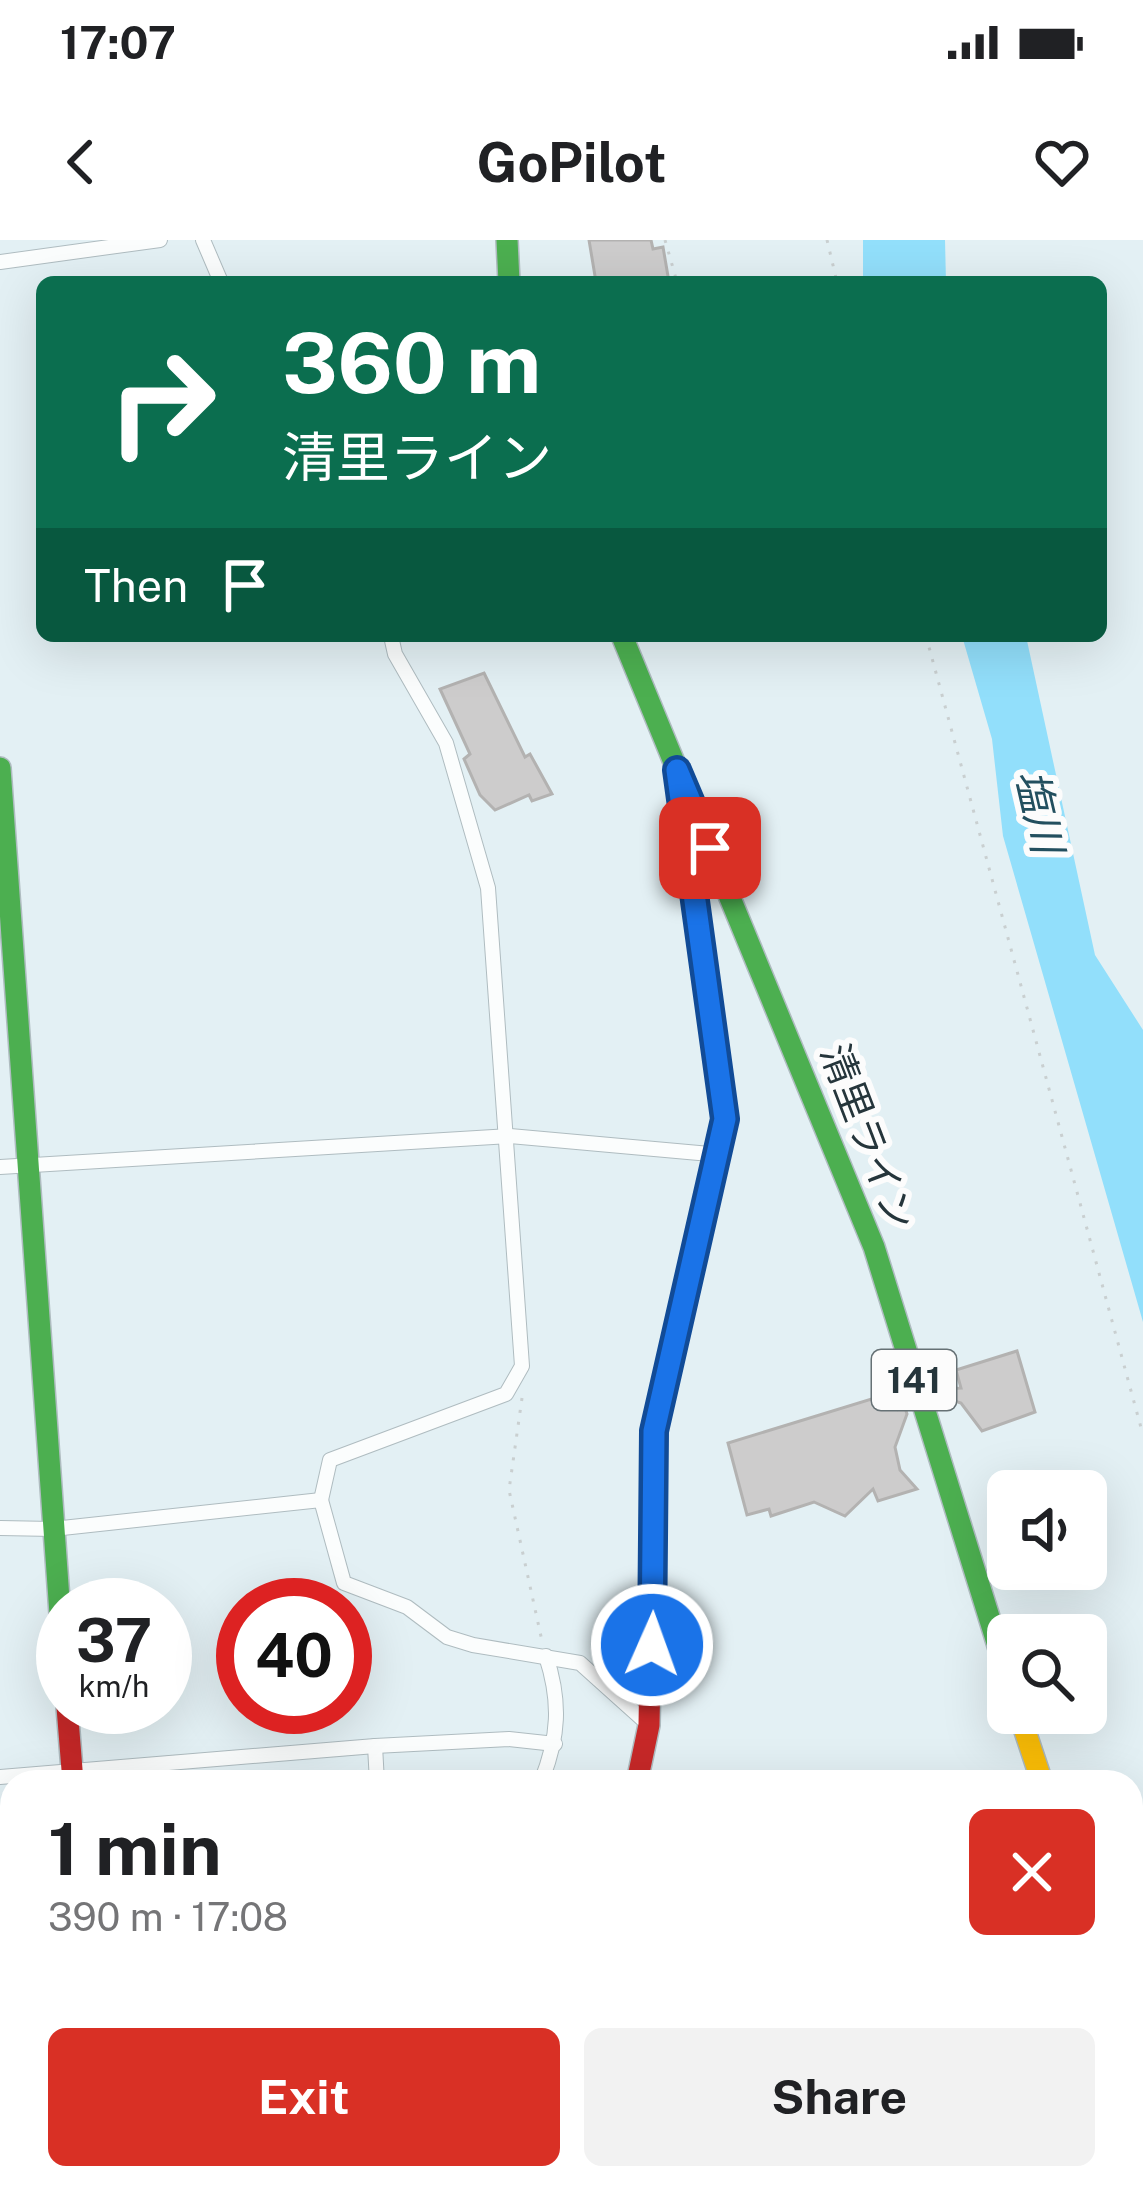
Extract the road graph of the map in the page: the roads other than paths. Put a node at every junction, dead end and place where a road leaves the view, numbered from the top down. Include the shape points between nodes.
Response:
1 (23, 240) edge
2 (160, 240) edge
3 (203, 240) edge
4 (507, 240) edge
5 (25, 257) junction
6 (0, 262) edge
7 (218, 276) edge
8 (509, 276) edge
9 (392, 642) edge
10 (624, 642) edge
11 (0, 768) edge
12 (677, 770) junction
13 (510, 1136) junction
14 (721, 1155) junction
15 (28, 1165) junction
16 (0, 1167) edge
17 (321, 1500) junction
18 (0, 1528) edge
19 (53, 1529) junction
20 (57, 1578) edge
21 (988, 1614) edge
22 (546, 1656) junction
23 (649, 1725) junction
24 (69, 1734) edge
25 (1026, 1734) edge
26 (555, 1744) junction
27 (375, 1746) junction
28 (72, 1770) edge
29 (141, 1770) edge
30 (376, 1770) edge
31 (546, 1770) edge
32 (640, 1770) edge
33 (1038, 1770) edge

1 - 5 street
2 - 5 street
3 - 7 street
4 - 8 main road
5 - 6 street
9 - 13 street via 446,743 488,888
10 - 12 main road, 清里ライン / 141
11 - 15 main road
12 - 14 main road via 725,1106
12 - 21 main road, 清里ライン / 141 via 874,1246
13 - 14 street
13 - 15 street
13 - 17 street via 522,1366 506,1394 330,1460
14 - 23 main road via 654,1431
15 - 16 street
15 - 19 main road
17 - 19 street
17 - 22 street via 344,1583 406,1607 447,1636
18 - 19 street
19 - 20 main road
22 - 23 street via 580,1663
22 - 26 street via 559,1696
23 - 32 main road
24 - 28 main road
25 - 33 main road
26 - 27 street
26 - 31 street
27 - 29 street
27 - 30 street

